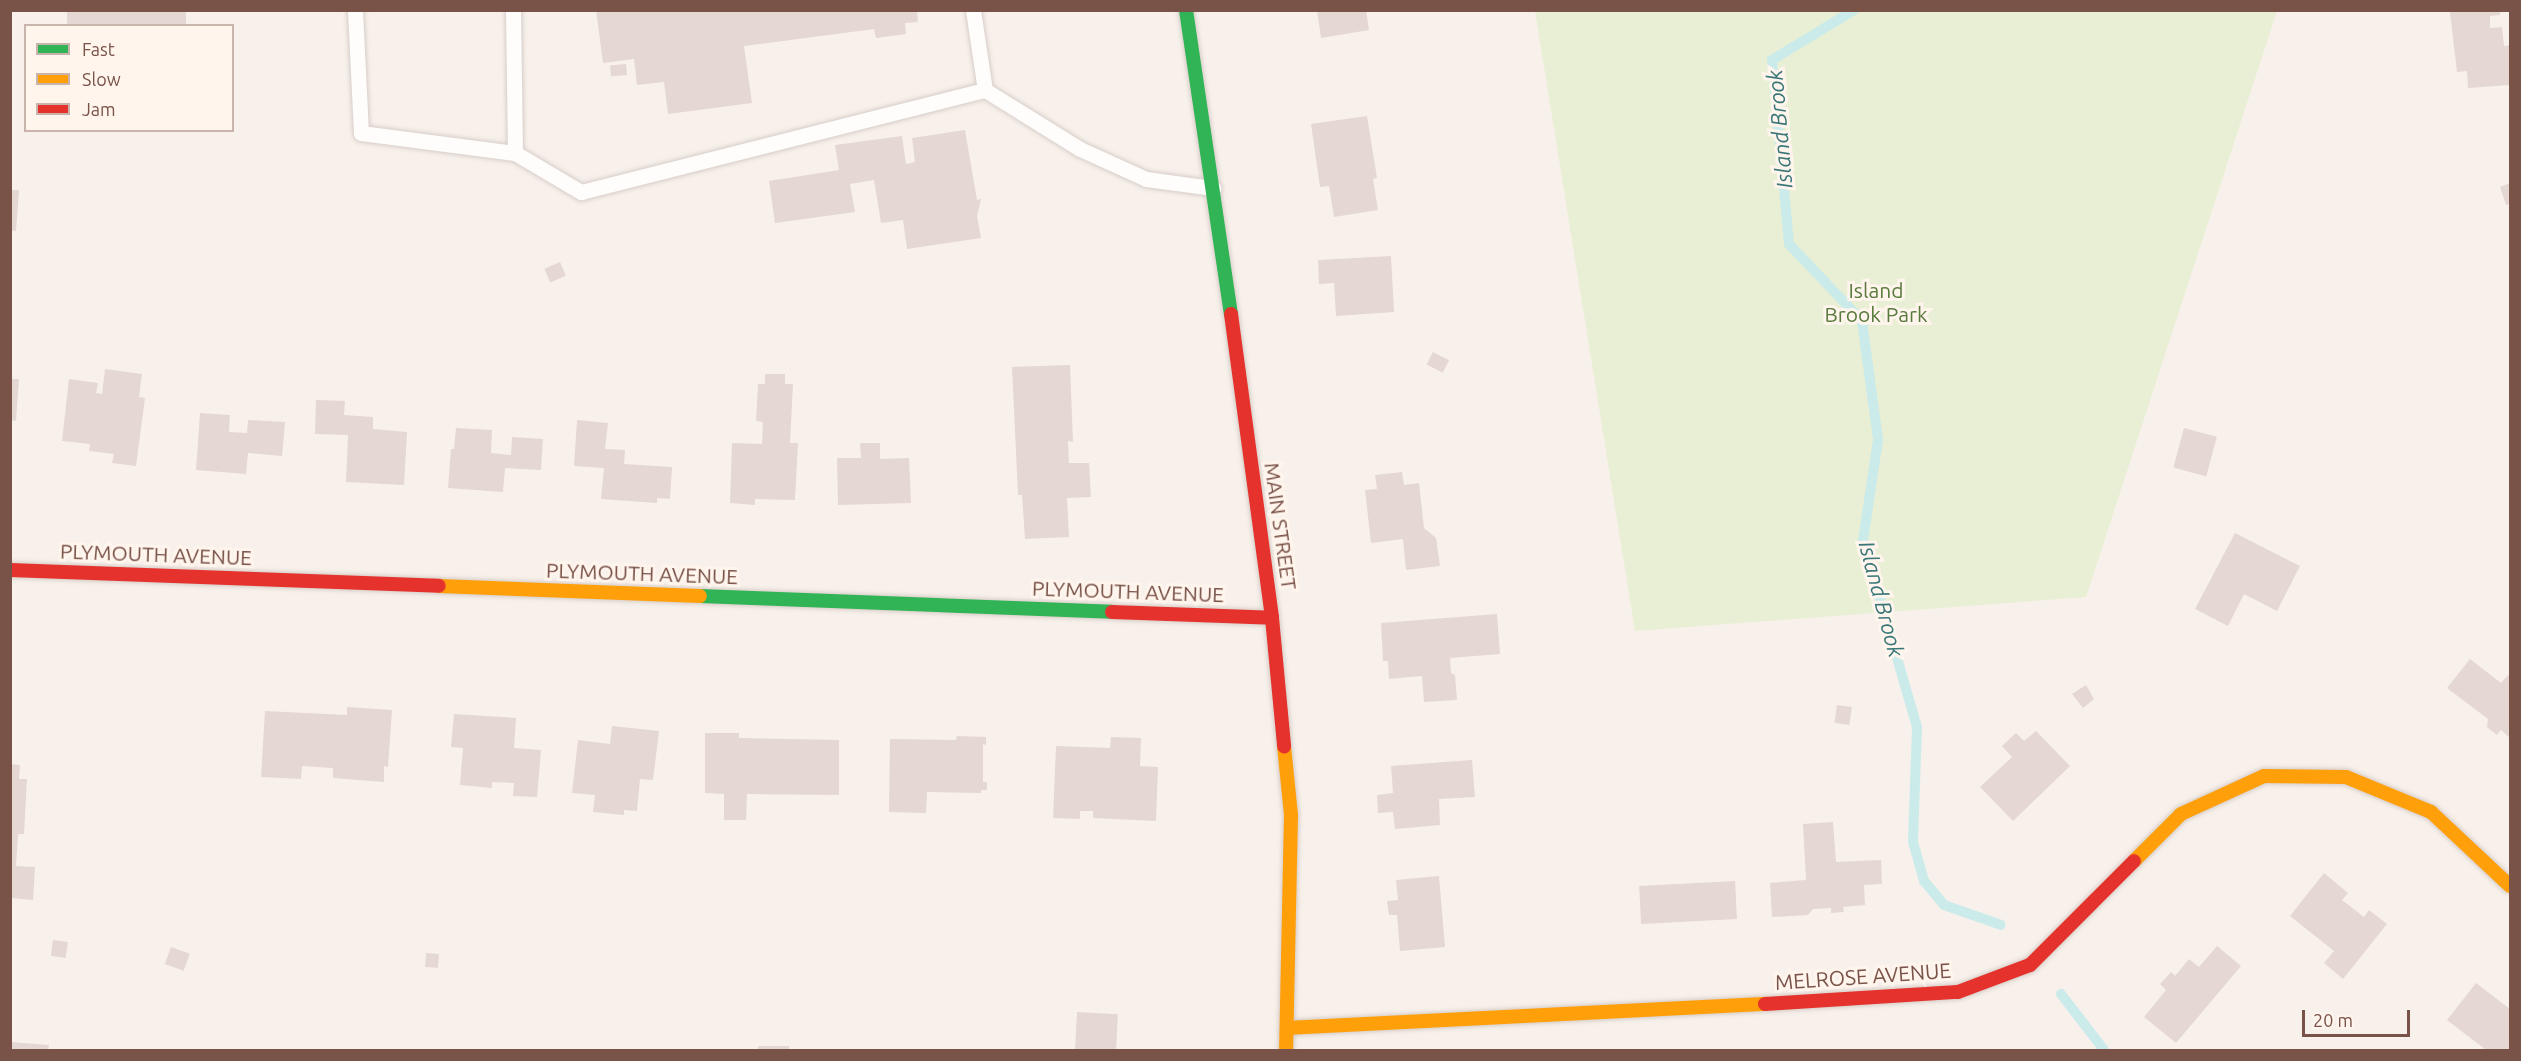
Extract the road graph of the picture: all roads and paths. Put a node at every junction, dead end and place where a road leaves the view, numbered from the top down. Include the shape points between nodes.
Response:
1 (355, 10) edge
2 (513, 10) edge
3 (972, 10) edge
4 (1186, 10) edge
5 (984, 90) junction
6 (515, 153) junction
7 (1213, 188) junction
8 (10, 570) edge
9 (1272, 618) junction
10 (2511, 886) edge
11 (1288, 1028) junction
12 (1286, 1050) edge

1 - 6 lane via 361,134
2 - 6 lane
3 - 5 lane
4 - 7 street, MAIN STREET
5 - 6 lane via 580,192
5 - 7 lane via 1080,149 1146,179
7 - 9 street, MAIN STREET
8 - 9 street, PLYMOUTH AVENUE
9 - 11 street, MAIN STREET via 1291,815
10 - 11 street, MELROSE AVENUE via 2431,812 2346,777 2264,776 2181,814 2030,965 1958,992
11 - 12 street, MAIN STREET

